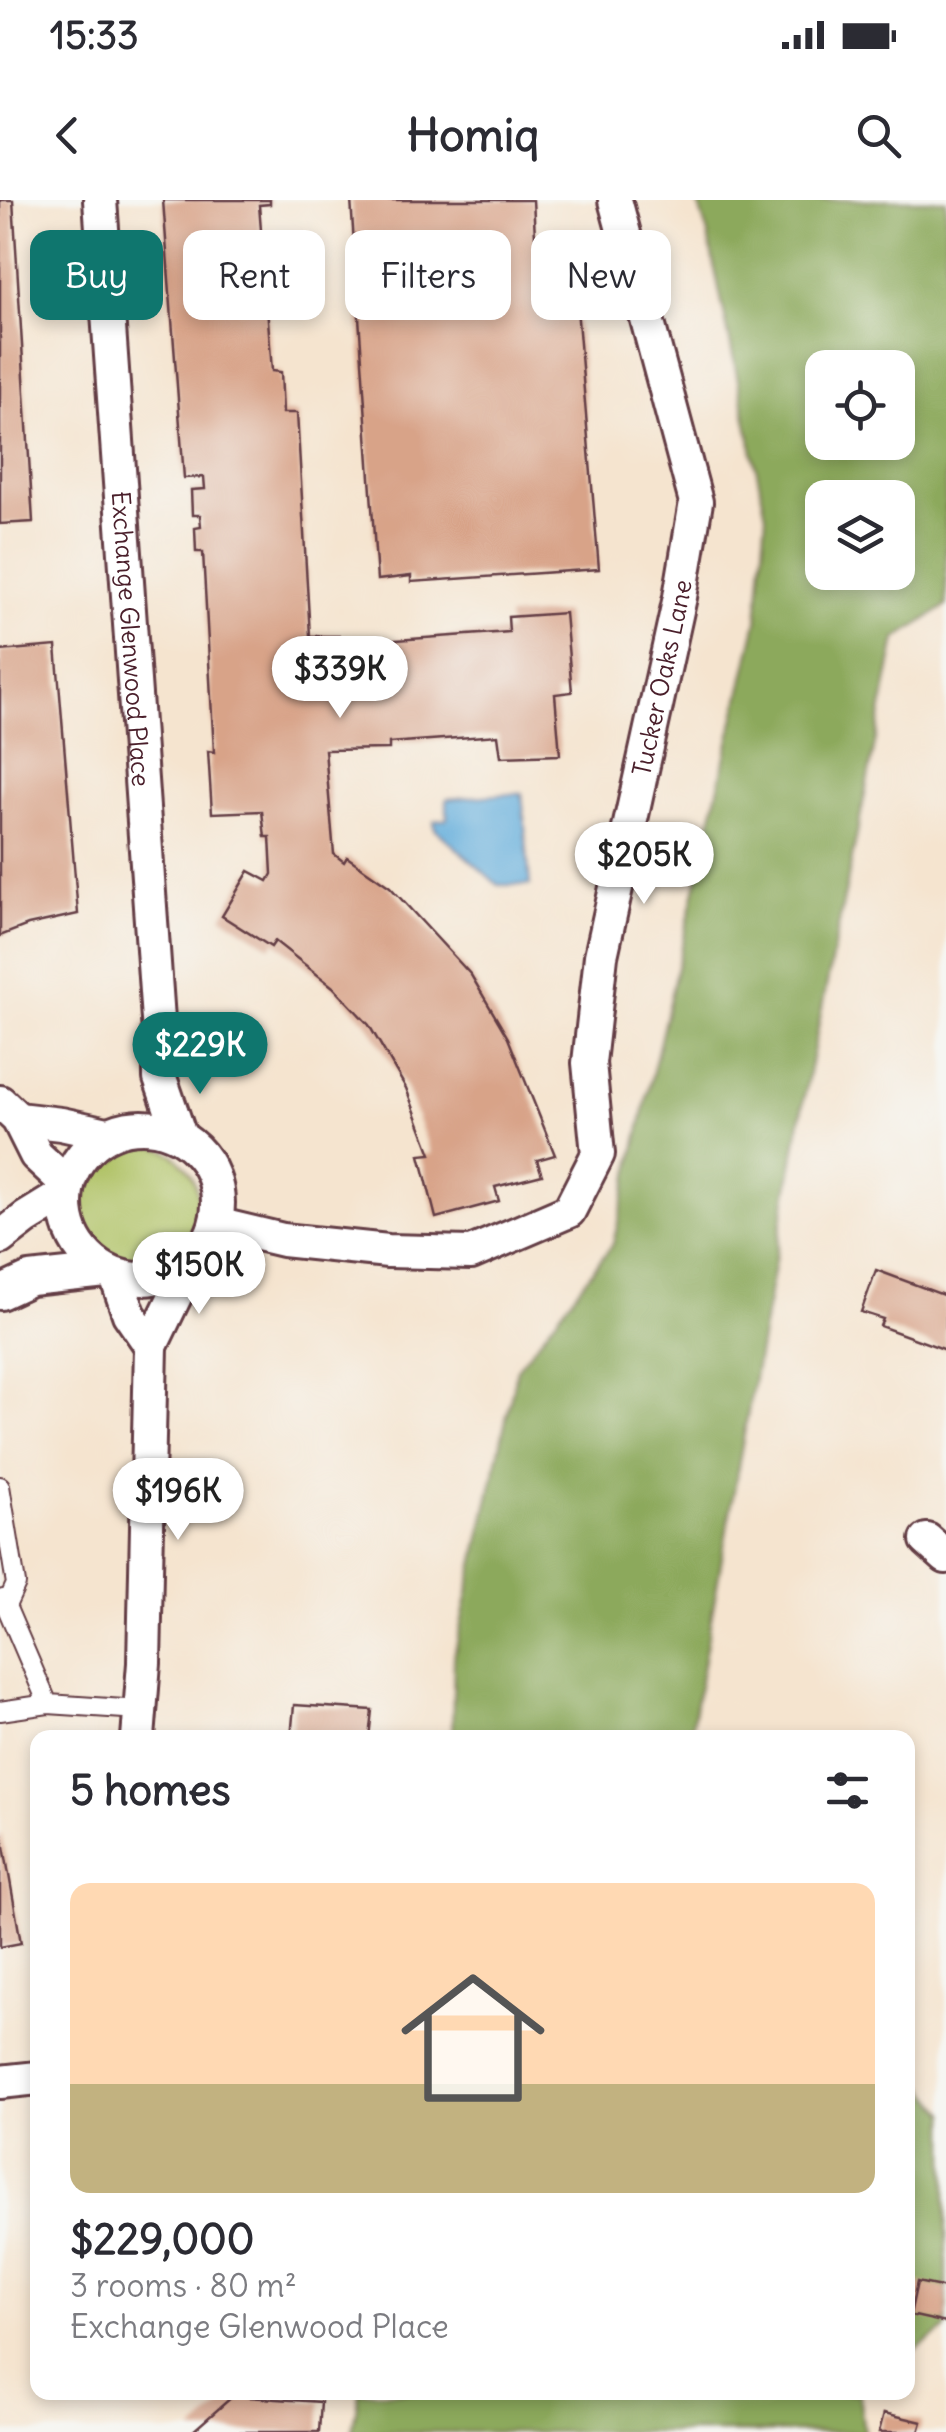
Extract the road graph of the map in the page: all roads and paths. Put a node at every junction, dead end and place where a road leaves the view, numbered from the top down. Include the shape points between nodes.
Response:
1 (100, 200) edge
2 (615, 200) edge
3 (160, 1078) junction
4 (9, 1111) edge
5 (117, 1132) junction
6 (180, 1136) junction
7 (66, 1189) junction
8 (216, 1224) junction
9 (0, 1238) edge
10 (192, 1261) junction
11 (111, 1274) junction
12 (0, 1293) edge
13 (151, 1346) junction
14 (0, 1486) edge
15 (3, 1598) edge
16 (48, 1704) junction
17 (0, 1711) edge
18 (139, 1724) edge
19 (30, 2079) edge
20 (0, 2082) edge

1 - 3 street, Exchange Glenwood Place
2 - 8 street, Tucker Oaks Lane via 696,502 600,956 589,1064 598,1154 569,1211 471,1254 283,1240
3 - 5 street
3 - 6 street, Exchange Glenwood Place
4 - 5 street
4 - 7 street
5 - 6 street via 157,1128
5 - 7 street via 89,1147
6 - 8 street via 213,1174
7 - 9 street
7 - 11 street via 73,1238
8 - 10 street
10 - 11 street via 156,1278
10 - 13 street
11 - 12 street via 30,1279
11 - 13 street
13 - 18 street
14 - 15 lane via 16,1584
15 - 16 lane
16 - 17 lane
16 - 18 lane
19 - 20 street

